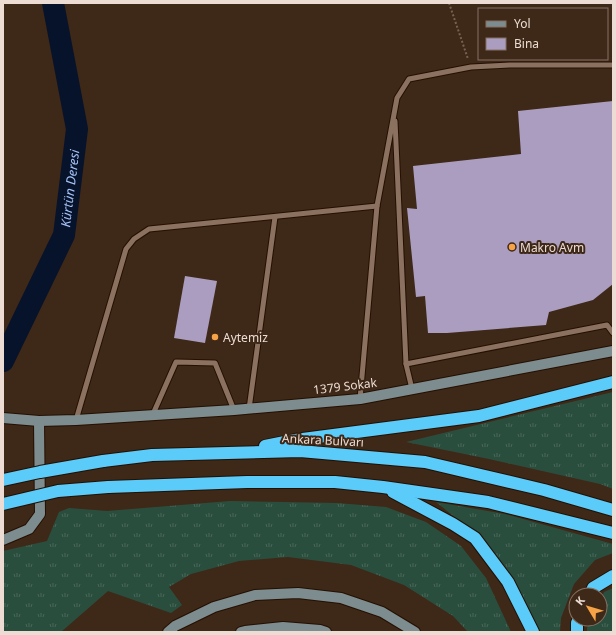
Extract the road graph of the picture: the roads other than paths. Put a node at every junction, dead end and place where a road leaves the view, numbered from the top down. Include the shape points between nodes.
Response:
1 (613, 65) edge
2 (394, 112) junction
3 (377, 206) junction
4 (275, 217) junction
5 (613, 333) edge
6 (613, 351) edge
7 (406, 364) junction
8 (613, 382) edge
9 (412, 389) junction
10 (360, 399) junction
11 (249, 409) junction
12 (234, 410) junction
13 (153, 414) junction
14 (3, 418) edge
15 (37, 420) junction
16 (76, 420) junction
17 (236, 453) junction
18 (3, 480) edge
19 (383, 487) junction
20 (3, 504) edge
21 (613, 510) edge
22 (613, 533) edge
23 (3, 540) edge
24 (613, 576) edge
25 (595, 587) edge
26 (168, 632) edge
27 (241, 632) edge
28 (326, 632) edge
29 (415, 632) edge
30 (533, 632) edge

1 - 2 lane via 472,67 409,79 397,98
2 - 3 lane
2 - 7 lane
3 - 4 lane
3 - 10 lane
4 - 11 lane
4 - 16 lane via 149,229 134,239 126,249
5 - 7 lane via 607,325
6 - 9 street, 1379 Sokak
7 - 9 lane
8 - 17 highway via 479,416 295,440
9 - 10 street, 1379 Sokak
10 - 11 street, 1379 Sokak
11 - 12 street, 1379 Sokak
12 - 13 street, 1379 Sokak
12 - 13 lane via 215,363 176,362
13 - 16 street, 1379 Sokak
14 - 15 street, 1379 Sokak
15 - 16 street, 1379 Sokak
15 - 23 street via 40,514 29,529
17 - 18 highway, Ankara Bulvarı, bridge via 152,455 103,461
17 - 21 highway, Ankara Bulvarı via 300,451 425,462 544,490
19 - 20 highway, bridge via 335,482 108,487 58,491
19 - 22 highway via 488,502
19 - 30 highway via 475,538 508,582
24 - 25 highway
26 - 29 street via 214,607 255,595 298,593 341,598 382,612
27 - 28 street via 283,627

